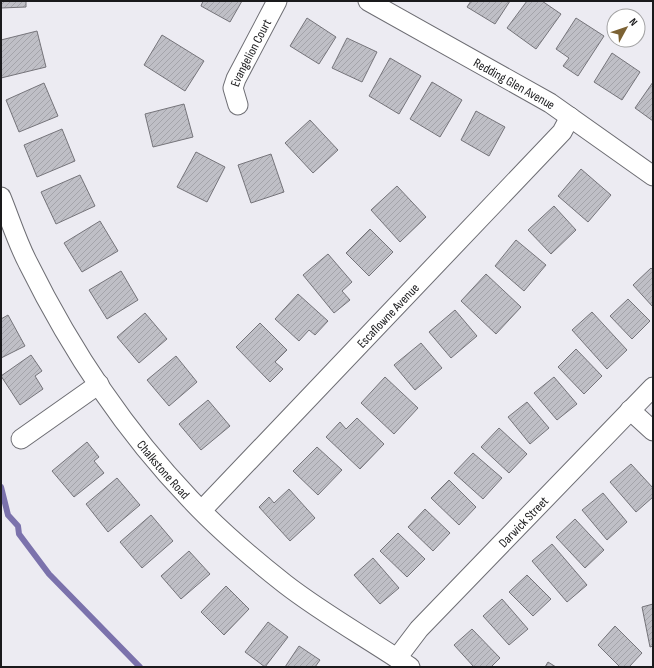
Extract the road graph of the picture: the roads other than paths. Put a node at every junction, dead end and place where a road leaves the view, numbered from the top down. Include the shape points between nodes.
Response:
1 (277, 1) edge
2 (368, 1) edge
3 (238, 105) dead end
4 (570, 117) junction
5 (653, 176) edge
6 (1, 198) edge
7 (99, 384) junction
8 (653, 387) edge
9 (630, 410) junction
10 (653, 431) edge
11 (21, 439) dead end
12 (202, 510) junction
13 (404, 662) edge

1 - 3 street, Evangelion Court via 236,79 233,88
2 - 4 street, Redding Glen Avenue via 550,102
4 - 5 street, Redding Glen Avenue
4 - 12 street, Escaflowne Avenue via 562,132
6 - 7 street, Chalkstone Road via 27,262
7 - 11 street
7 - 12 street, Chalkstone Road via 158,462
8 - 9 street, Darwick Street
9 - 10 street
9 - 13 street, Darwick Street via 419,630
12 - 13 street, Chalkstone Road via 286,584 354,632

